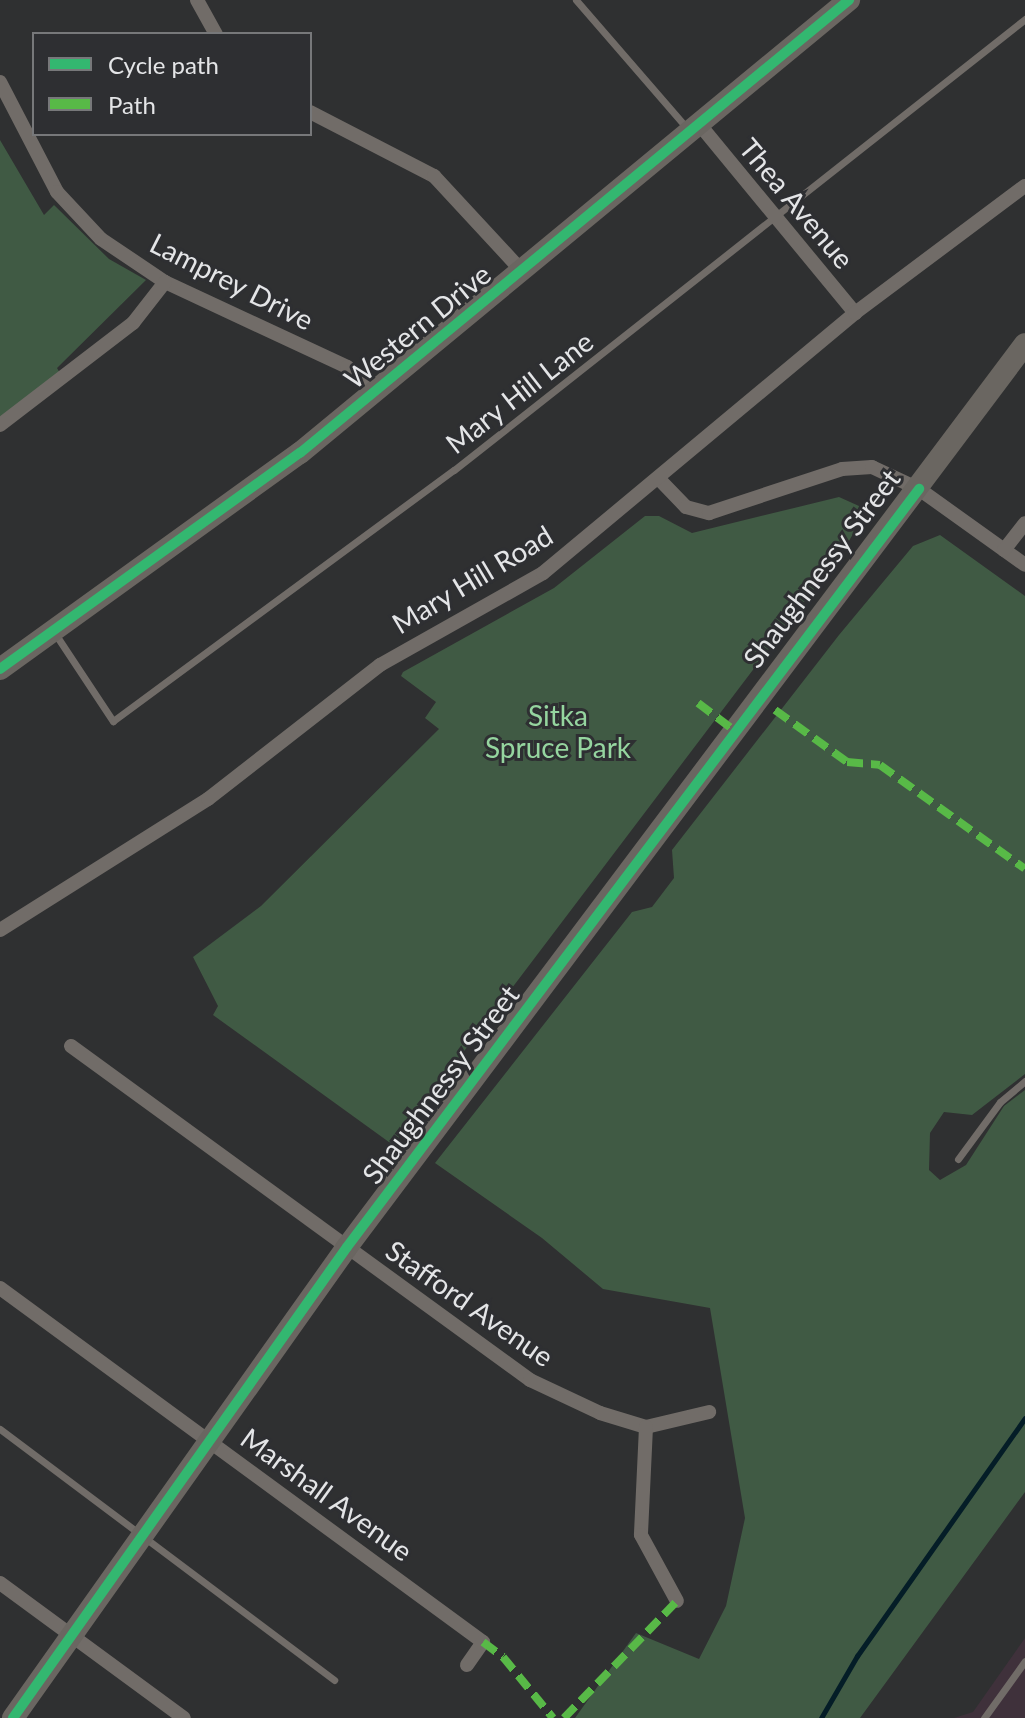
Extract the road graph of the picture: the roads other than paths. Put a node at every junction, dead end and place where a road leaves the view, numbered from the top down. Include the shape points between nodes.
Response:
1 (197, 0) edge
2 (576, 0) edge
3 (849, 0) edge
4 (1025, 19) edge
5 (215, 32) edge
6 (0, 82) edge
7 (312, 113) edge
8 (695, 129) junction
9 (1025, 186) edge
10 (776, 220) junction
11 (522, 271) junction
12 (165, 282) junction
13 (855, 313) junction
14 (1025, 344) edge
15 (378, 390) junction
16 (0, 425) edge
17 (659, 479) junction
18 (919, 489) junction
19 (1025, 523) edge
20 (1004, 550) junction
21 (1025, 565) edge
22 (54, 631) junction
23 (0, 669) edge
24 (0, 930) edge
25 (71, 1046) dead end
26 (1025, 1081) edge
27 (958, 1159) dead end
28 (347, 1247) junction
29 (0, 1288) edge
30 (709, 1412) dead end
31 (646, 1427) junction
32 (0, 1429) edge
33 (210, 1441) junction
34 (140, 1539) junction
35 (0, 1583) edge
36 (677, 1601) dead end
37 (72, 1636) junction
38 (1025, 1661) edge
39 (467, 1665) dead end
40 (334, 1680) dead end
41 (13, 1718) edge
42 (184, 1718) edge
43 (984, 1718) edge

1 - 5 street
2 - 8 lane
3 - 8 main road, Western Drive
4 - 10 lane, Mary Hill Lane via 951,73
6 - 12 street, Lamprey Drive via 57,192 101,239
7 - 11 street via 434,176
8 - 10 street, Thea Avenue
8 - 11 main road, Western Drive
9 - 13 street, Mary Hill Road
10 - 13 street, Thea Avenue
10 - 22 lane, Mary Hill Lane via 454,470 246,618 113,721
11 - 15 main road, Western Drive
12 - 15 street, Lamprey Drive via 347,367
12 - 16 street via 133,323
13 - 17 street, Mary Hill Road
14 - 18 main road, Shaughnessy Street
15 - 22 main road, Western Drive
17 - 18 street via 686,507 709,513 855,466 872,467
17 - 24 street, Mary Hill Road via 543,573 380,665 208,799
18 - 20 street
18 - 28 main road, Shaughnessy Street
19 - 20 street
20 - 21 street
22 - 23 main road, Western Drive
25 - 28 street, Stafford Avenue
26 - 27 lane via 1000,1102
28 - 31 street, Stafford Avenue via 530,1380 600,1413
28 - 33 main road, Shaughnessy Street
29 - 33 street, Marshall Avenue
30 - 31 street
31 - 36 street via 641,1535
32 - 34 lane
33 - 34 main road, Shaughnessy Street
33 - 39 street, Marshall Avenue via 483,1642
34 - 37 main road, Shaughnessy Street
34 - 40 lane
35 - 37 street
37 - 41 main road, Shaughnessy Street
37 - 42 street
38 - 43 lane

